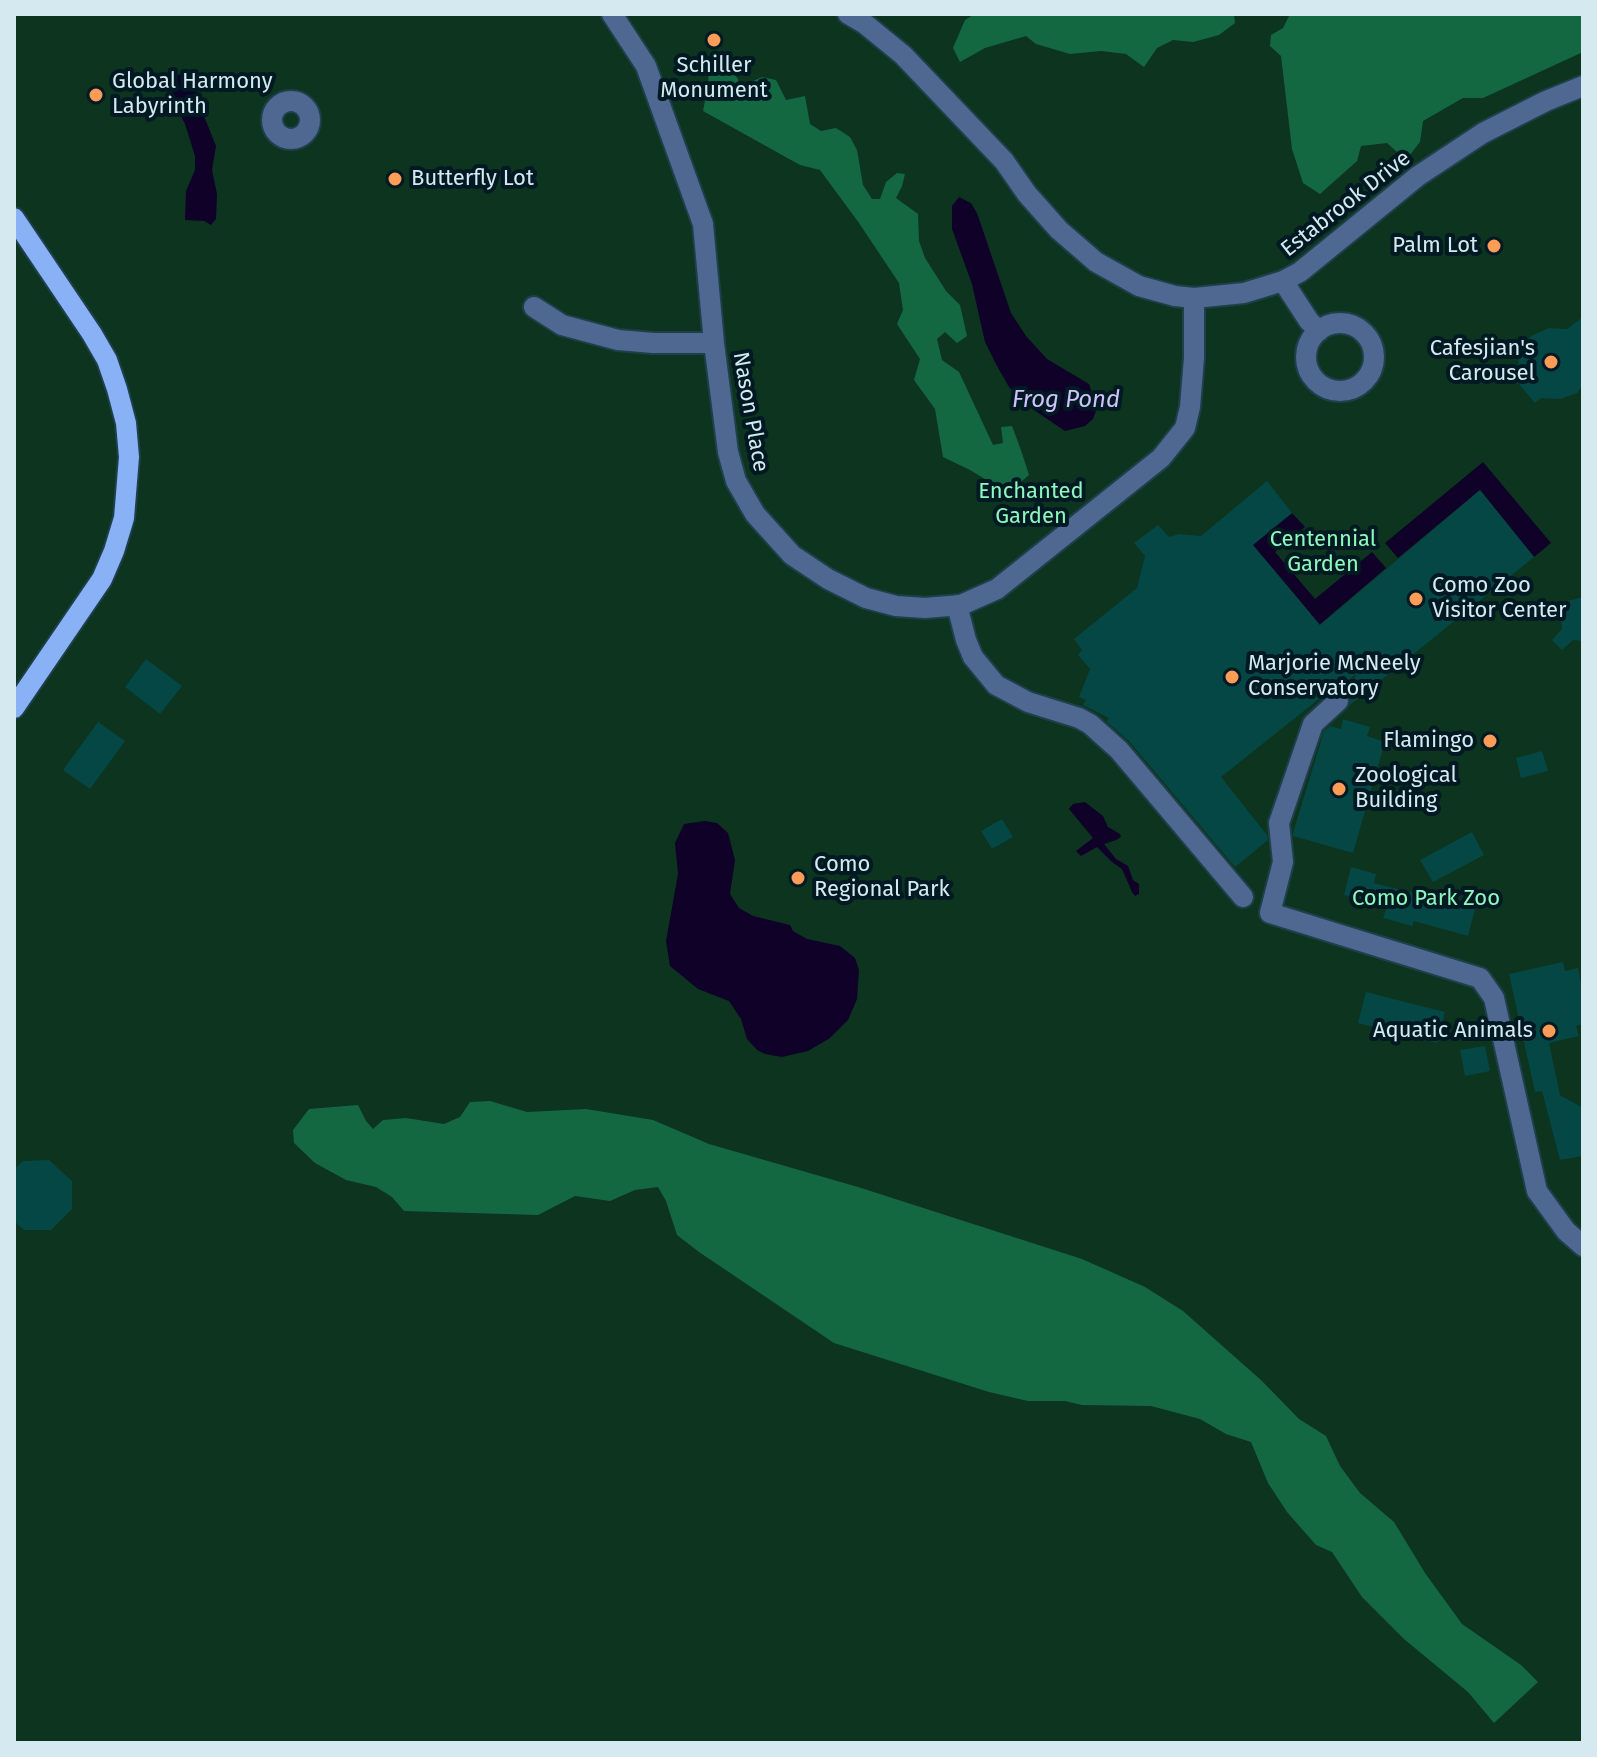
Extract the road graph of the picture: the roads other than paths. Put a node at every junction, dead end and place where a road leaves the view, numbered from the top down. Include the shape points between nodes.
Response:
1 (612, 14) edge
2 (848, 14) edge
3 (1583, 86) edge
4 (14, 218) edge
5 (1283, 281) junction
6 (1194, 298) junction
7 (534, 307) dead end
8 (1319, 331) dead end
9 (714, 343) junction
10 (957, 605) junction
11 (1338, 701) dead end
12 (14, 708) edge
13 (1243, 897) dead end
14 (1583, 1246) edge

1 - 9 street, Nason Place via 646,66 703,224
2 - 6 street, Estabrook Drive via 903,55 1004,161 1059,230 1096,262 1139,286
3 - 5 street, Estabrook Drive via 1483,133 1418,176 1316,261
4 - 12 main road via 107,360 126,423 129,457 124,518 102,579
5 - 6 street, Estabrook Drive via 1244,293
5 - 8 street
6 - 10 street, Nason Place via 1190,407 1174,445 997,589
7 - 9 street via 562,325 618,340
9 - 10 street, Nason Place via 736,481 755,514 792,555 866,598 896,606
10 - 13 street via 973,657 996,685 1090,724 1119,750
11 - 14 street via 1313,724 1279,823 1283,862 1270,913 1480,978 1494,998 1537,1191

